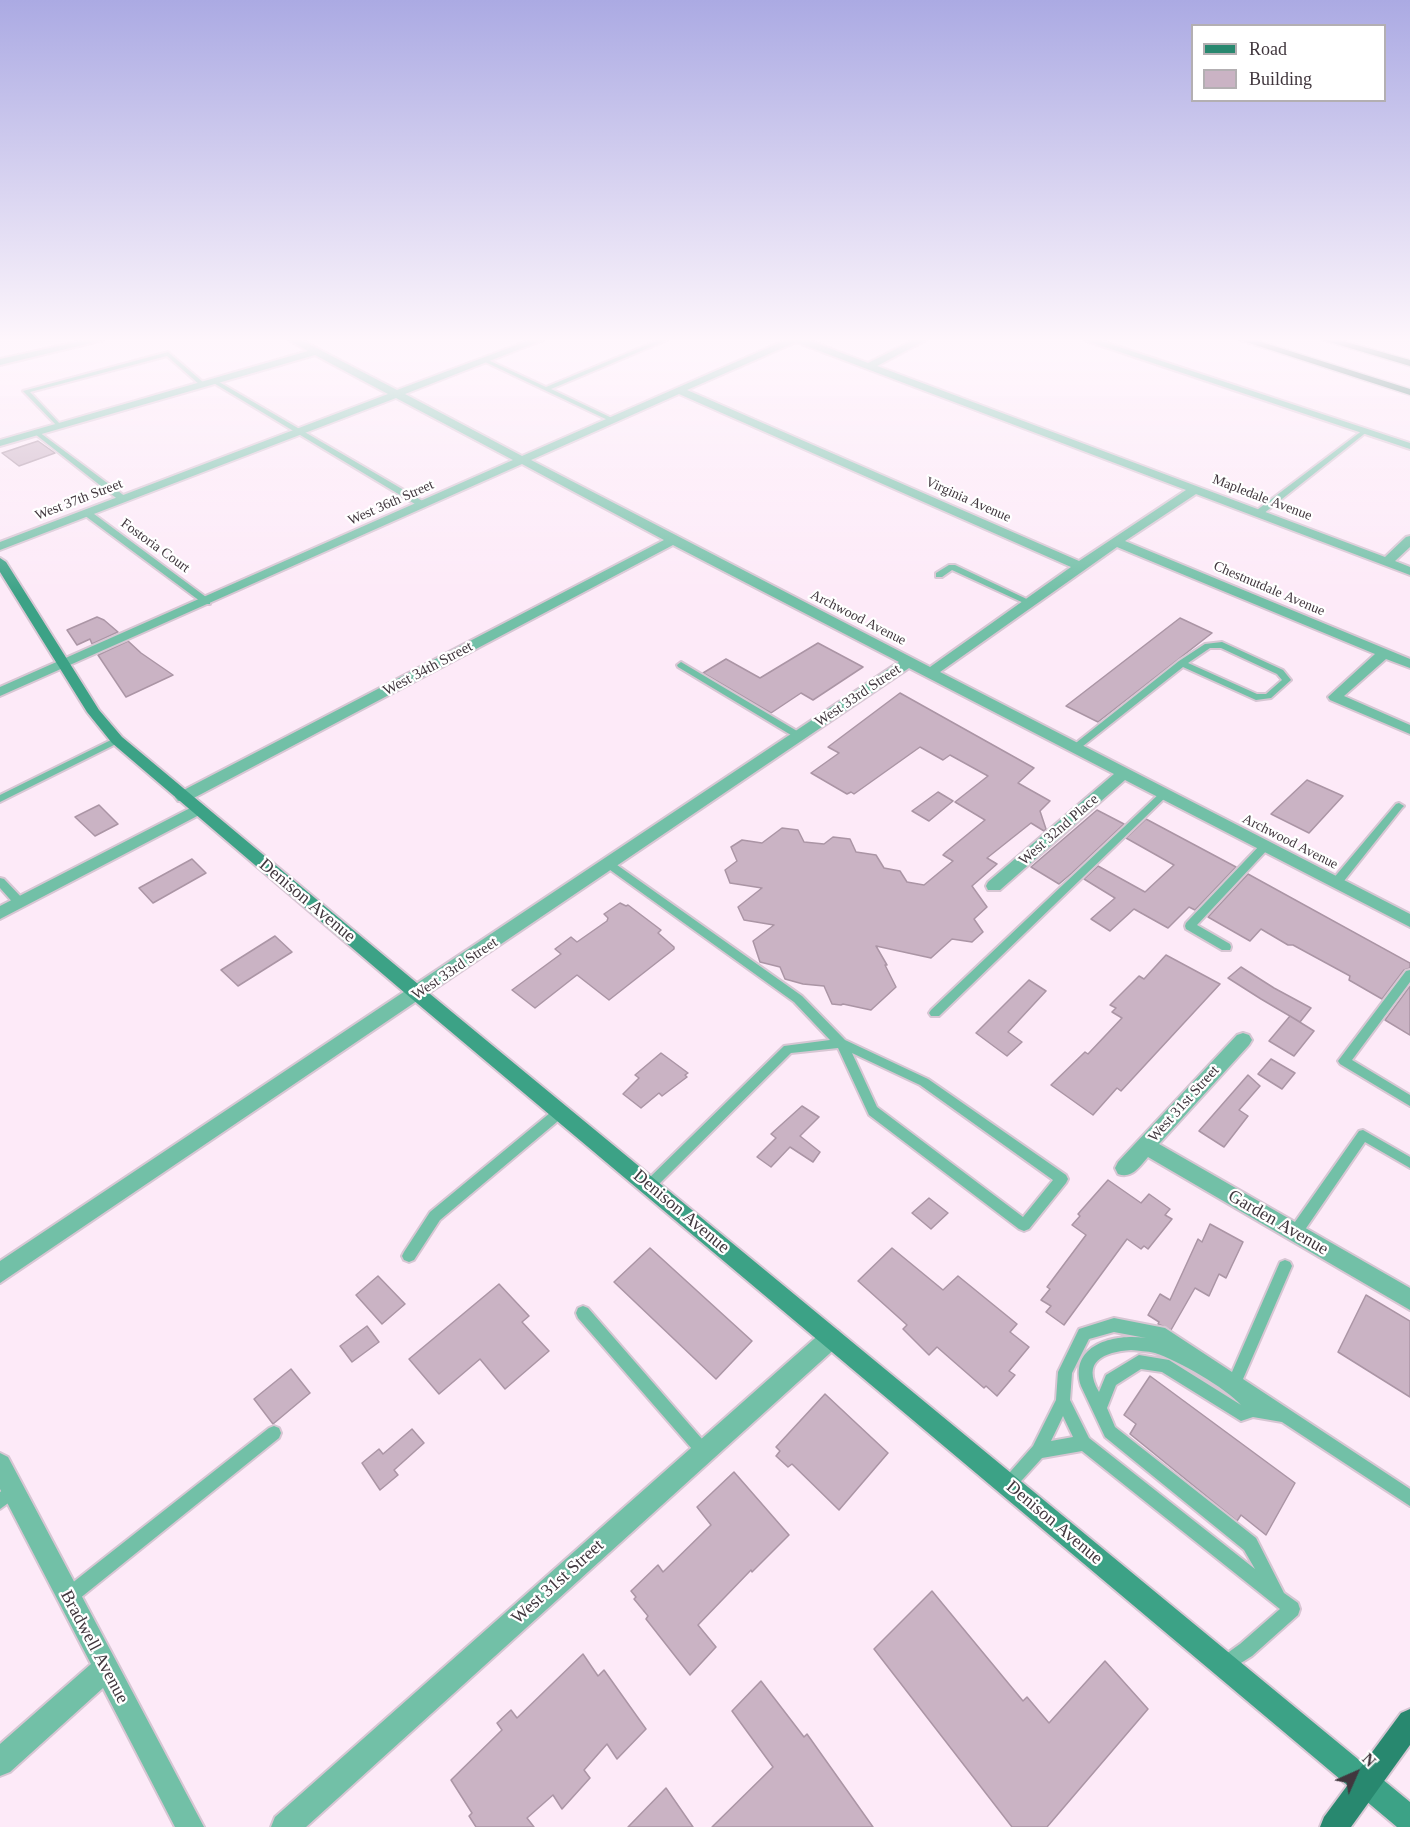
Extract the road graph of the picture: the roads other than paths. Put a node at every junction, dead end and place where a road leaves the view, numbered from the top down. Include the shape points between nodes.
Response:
1 (289, 425) edge
2 (314, 425) edge
3 (453, 425) edge
4 (600, 425) edge
5 (759, 425) edge
6 (1026, 425) edge
7 (1348, 425) edge
8 (59, 426) edge
9 (299, 431) junction
10 (1365, 431) junction
11 (37, 433) junction
12 (0, 443) edge
13 (1410, 446) edge
14 (520, 461) junction
15 (1195, 489) junction
16 (123, 499) junction
17 (423, 505) junction
18 (1260, 512) junction
19 (87, 513) junction
20 (673, 540) junction
21 (1410, 540) edge
22 (1116, 542) junction
23 (0, 546) edge
24 (0, 562) edge
25 (1387, 562) junction
26 (1080, 566) junction
27 (1410, 571) edge
28 (939, 575) dead end
29 (207, 602) junction
30 (1029, 602) junction
31 (1384, 653) junction
32 (909, 662) junction
33 (1182, 663) junction
34 (63, 664) junction
35 (1410, 664) edge
36 (681, 665) dead end
37 (930, 673) junction
38 (0, 692) edge
39 (1410, 730) edge
40 (799, 736) junction
41 (117, 740) junction
42 (1075, 748) junction
43 (1124, 773) junction
44 (1164, 794) junction
45 (183, 797) junction
46 (0, 800) edge
47 (1399, 806) dead end
48 (198, 809) junction
49 (1265, 846) junction
50 (610, 864) junction
51 (0, 882) edge
52 (1336, 883) junction
53 (994, 886) dead end
54 (20, 903) junction
55 (0, 914) edge
56 (1410, 921) edge
57 (1226, 947) dead end
58 (1410, 974) edge
59 (418, 994) junction
60 (934, 1014) dead end
61 (1243, 1040) dead end
62 (841, 1042) junction
63 (1410, 1101) edge
64 (560, 1112) junction
65 (1146, 1146) junction
66 (1410, 1163) edge
67 (1125, 1168) dead end
68 (649, 1186) junction
69 (1295, 1233) junction
70 (409, 1256) dead end
71 (1286, 1266) dead end
72 (0, 1274) edge
73 (1410, 1300) edge
74 (583, 1312) dead end
75 (831, 1338) junction
76 (1235, 1382) junction
77 (1063, 1401) junction
78 (1100, 1408) junction
79 (1253, 1410) junction
80 (1287, 1416) junction
81 (274, 1432) dead end
82 (1084, 1443) junction
83 (1038, 1451) junction
84 (704, 1452) junction
85 (0, 1465) edge
86 (1008, 1485) junction
87 (6, 1496) edge
88 (1408, 1496) edge
89 (68, 1597) junction
90 (1285, 1604) junction
91 (1224, 1665) junction
92 (105, 1669) junction
93 (1410, 1722) edge
94 (0, 1762) edge
95 (1365, 1784) junction
96 (1410, 1820) edge
97 (190, 1827) edge
98 (285, 1827) edge
99 (1334, 1827) edge

1 - 9 lane
2 - 9 street, West 37th Street
3 - 14 street, Archwood Avenue
4 - 14 street, West 36th Street
5 - 26 street, Virginia Avenue
6 - 15 street, Mapledale Avenue
7 - 10 street
8 - 11 street
9 - 16 street, West 37th Street
9 - 17 lane
10 - 13 street
10 - 18 lane
11 - 12 street
11 - 16 lane, Fostoria Court
14 - 17 street, West 36th Street
14 - 20 street, Archwood Avenue
15 - 18 street, Mapledale Avenue
15 - 22 street
16 - 19 street, West 37th Street
17 - 29 street, West 36th Street
18 - 25 street, Mapledale Avenue
19 - 23 street, West 37th Street
19 - 29 lane, Fostoria Court
20 - 32 street, Archwood Avenue
20 - 45 street, West 34th Street
21 - 25 street
22 - 26 street
22 - 31 street, Chestnutdale Avenue
24 - 34 main road, Denison Avenue
25 - 27 street, Mapledale Avenue
26 - 30 street
28 - 30 lane via 952,567
29 - 34 street, West 36th Street
30 - 37 street
31 - 35 street, Chestnutdale Avenue
31 - 39 street via 1335,696
32 - 37 street, Archwood Avenue
32 - 40 street, West 33rd Street
33 - 33 lane via 1208,646 1222,645 1280,672 1287,680 1268,696 1256,697
33 - 42 lane
34 - 38 street, West 36th Street
34 - 41 main road, Denison Avenue
36 - 40 lane
37 - 42 street, Archwood Avenue
40 - 50 street, West 33rd Street
41 - 45 main road, Denison Avenue
41 - 46 lane
42 - 43 street, Archwood Avenue
43 - 44 street, Archwood Avenue
43 - 53 street, West 32nd Place
44 - 49 street, Archwood Avenue
44 - 60 lane
45 - 48 main road, Denison Avenue
47 - 52 lane
48 - 54 street
48 - 59 main road, Denison Avenue
49 - 52 street, Archwood Avenue
49 - 57 lane via 1190,926
50 - 59 street, West 33rd Street
50 - 62 lane via 798,999
51 - 54 lane
52 - 56 street, Archwood Avenue
54 - 55 street
58 - 63 lane via 1344,1061
59 - 64 main road, Denison Avenue
59 - 72 street, West 33rd Street
61 - 65 street, West 31st Street
62 - 62 lane via 873,1111 1024,1225 1062,1179 924,1082
62 - 68 lane via 788,1049
64 - 68 main road, Denison Avenue
64 - 70 lane via 435,1216
65 - 67 street, West 31st Street
65 - 69 street, Garden Avenue
66 - 69 lane via 1363,1135
68 - 75 main road, Denison Avenue
69 - 73 street, Garden Avenue
71 - 76 lane
74 - 84 lane
75 - 84 street, West 31st Street
75 - 86 main road, Denison Avenue
76 - 77 lane via 1165,1335 1114,1325 1084,1334 1065,1372
76 - 80 lane
77 - 82 lane
77 - 83 lane
78 - 79 lane via 1111,1380 1139,1362 1164,1365 1241,1414
78 - 79 lane via 1086,1379 1089,1359 1100,1349 1119,1344 1152,1346 1177,1355 1242,1396
78 - 90 lane via 1110,1432 1250,1544
79 - 80 lane
80 - 88 lane
81 - 89 lane
82 - 83 lane
82 - 90 lane
83 - 86 lane
84 - 98 street, West 31st Street
85 - 87 street, Bradwell Avenue
86 - 91 main road, Denison Avenue
87 - 89 street, Bradwell Avenue
89 - 92 street, Bradwell Avenue
90 - 91 lane via 1246,1650
91 - 95 main road, Denison Avenue
92 - 94 street
92 - 97 street, Bradwell Avenue
93 - 95 main road
95 - 96 main road, Denison Avenue
95 - 99 main road

